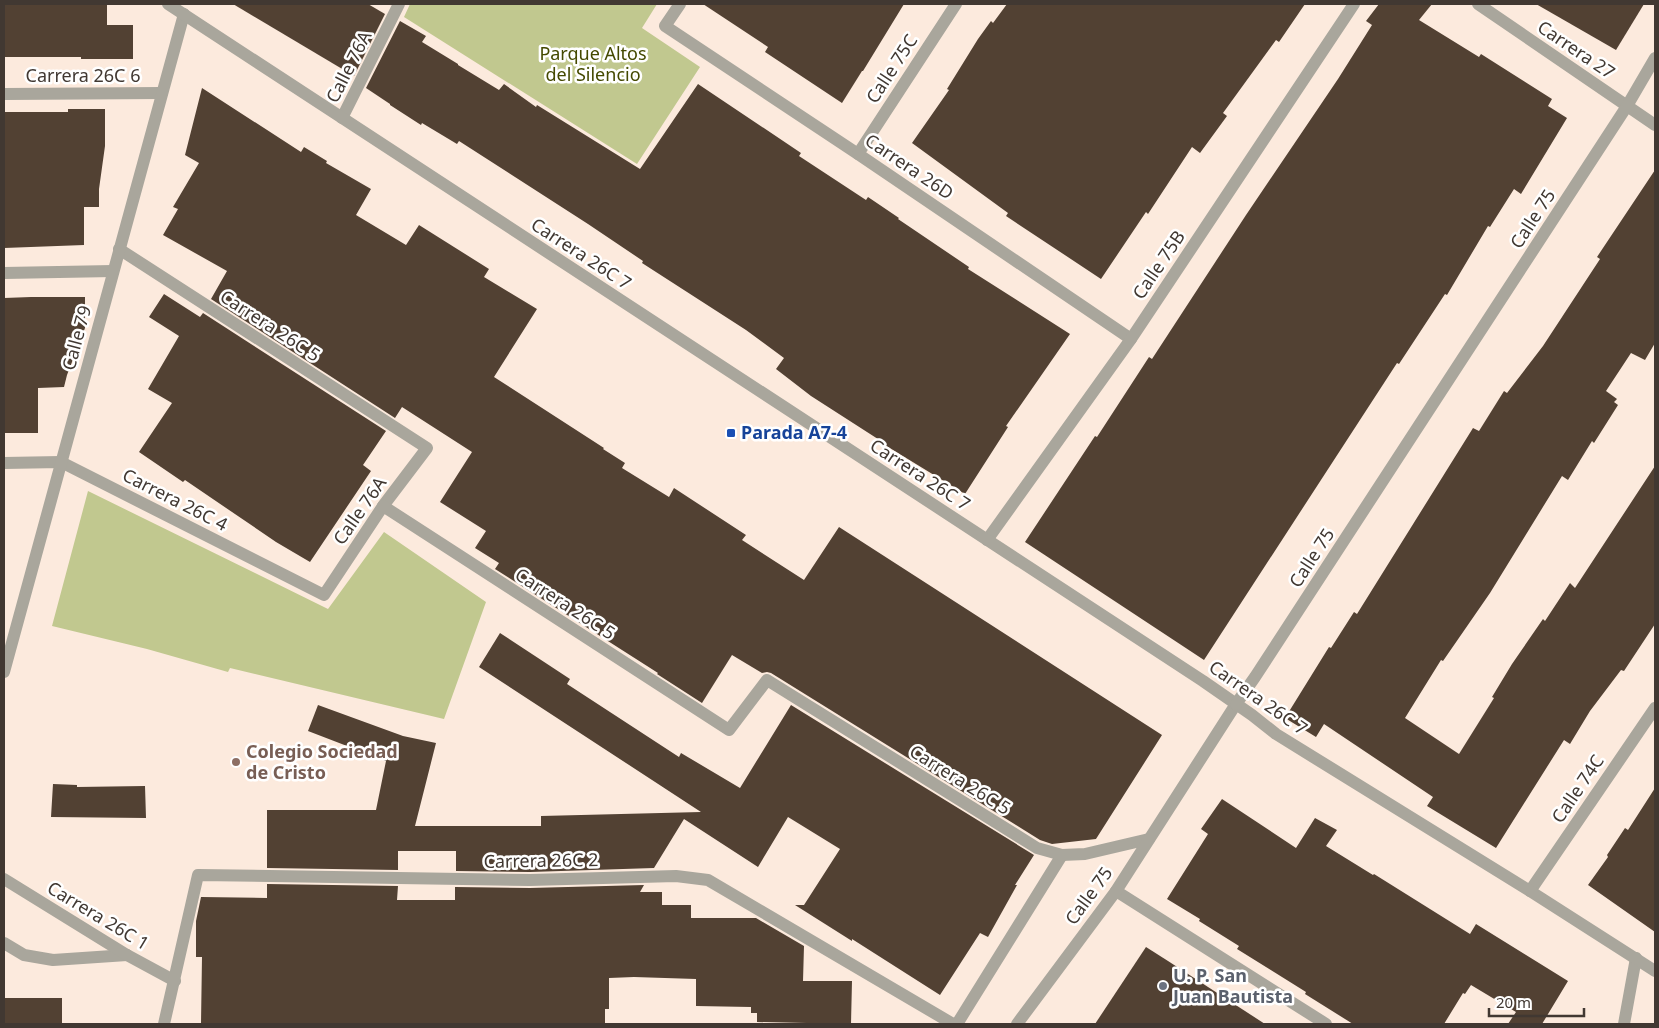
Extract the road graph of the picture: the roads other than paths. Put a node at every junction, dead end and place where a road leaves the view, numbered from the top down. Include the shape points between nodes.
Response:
1 (168, 4) edge
2 (399, 4) edge
3 (680, 4) edge
4 (956, 4) edge
5 (1354, 4) edge
6 (1478, 4) edge
7 (184, 14) junction
8 (1655, 58) edge
9 (162, 92) junction
10 (4, 94) edge
11 (1627, 106) junction
12 (342, 118) junction
13 (1655, 125) edge
14 (858, 154) junction
15 (119, 249) junction
16 (113, 271) junction
17 (4, 273) edge
18 (1131, 340) junction
19 (427, 448) joint
20 (61, 462) junction
21 (4, 464) edge
22 (383, 506) junction
23 (987, 540) junction
24 (324, 595) joint
25 (7, 652) edge
26 (4, 672) edge
27 (1236, 704) junction
28 (1655, 708) edge
29 (1149, 839) junction
30 (1062, 855) junction
31 (4, 879) edge
32 (1116, 891) junction
33 (1530, 891) junction
34 (4, 943) edge
35 (127, 955) junction
36 (1636, 958) junction
37 (1655, 971) edge
38 (175, 981) junction
39 (164, 1024) edge
40 (953, 1024) edge
41 (957, 1024) edge
42 (1017, 1024) edge
43 (1326, 1024) edge
44 (1624, 1024) edge

1 - 7 street, Carrera 26C 7
2 - 12 street, Calle 76A
3 - 14 street, Carrera 26D via 665,26
4 - 14 street, Calle 75C
5 - 18 street, Calle 75B
6 - 11 street, Carrera 27
7 - 9 street, Calle 79
7 - 12 street, Carrera 26C 7
8 - 11 street, Calle 75
9 - 10 street, Carrera 26C 6
9 - 15 street, Calle 79
11 - 13 street, Carrera 27
11 - 27 street, Calle 75
12 - 23 street, Carrera 26C 7
14 - 18 street, Carrera 26D
15 - 16 street, Calle 79
15 - 19 street, Carrera 26C 5
16 - 17 street
16 - 20 street, Calle 79
18 - 23 street, Calle 75B
19 - 22 street, Calle 76A
20 - 21 street, Carrera 26C 4
20 - 24 street, Carrera 26C 4
20 - 25 street, Calle 79
22 - 24 street, Calle 76A
22 - 30 street, Carrera 26C 5 via 729,730 767,680 1037,848
23 - 27 street, Carrera 26C 7
25 - 26 street, Calle 79
27 - 29 street, Calle 75
27 - 33 street, Carrera 26C 7 via 1276,734
28 - 33 street, Calle 74C
29 - 30 street, Carrera 26C 5 via 1085,854
29 - 32 street, Calle 75
30 - 41 street
31 - 35 street, Carrera 26C 1
32 - 42 street, Calle 75
32 - 43 street
33 - 36 street, Carrera 26C 7
34 - 35 street via 24,955 52,960
35 - 38 street, Carrera 26C 1
36 - 37 street, Carrera 26C 7
36 - 44 street
38 - 39 street
38 - 40 street, Carrera 26C 2 via 198,876 530,880 676,876 708,880

